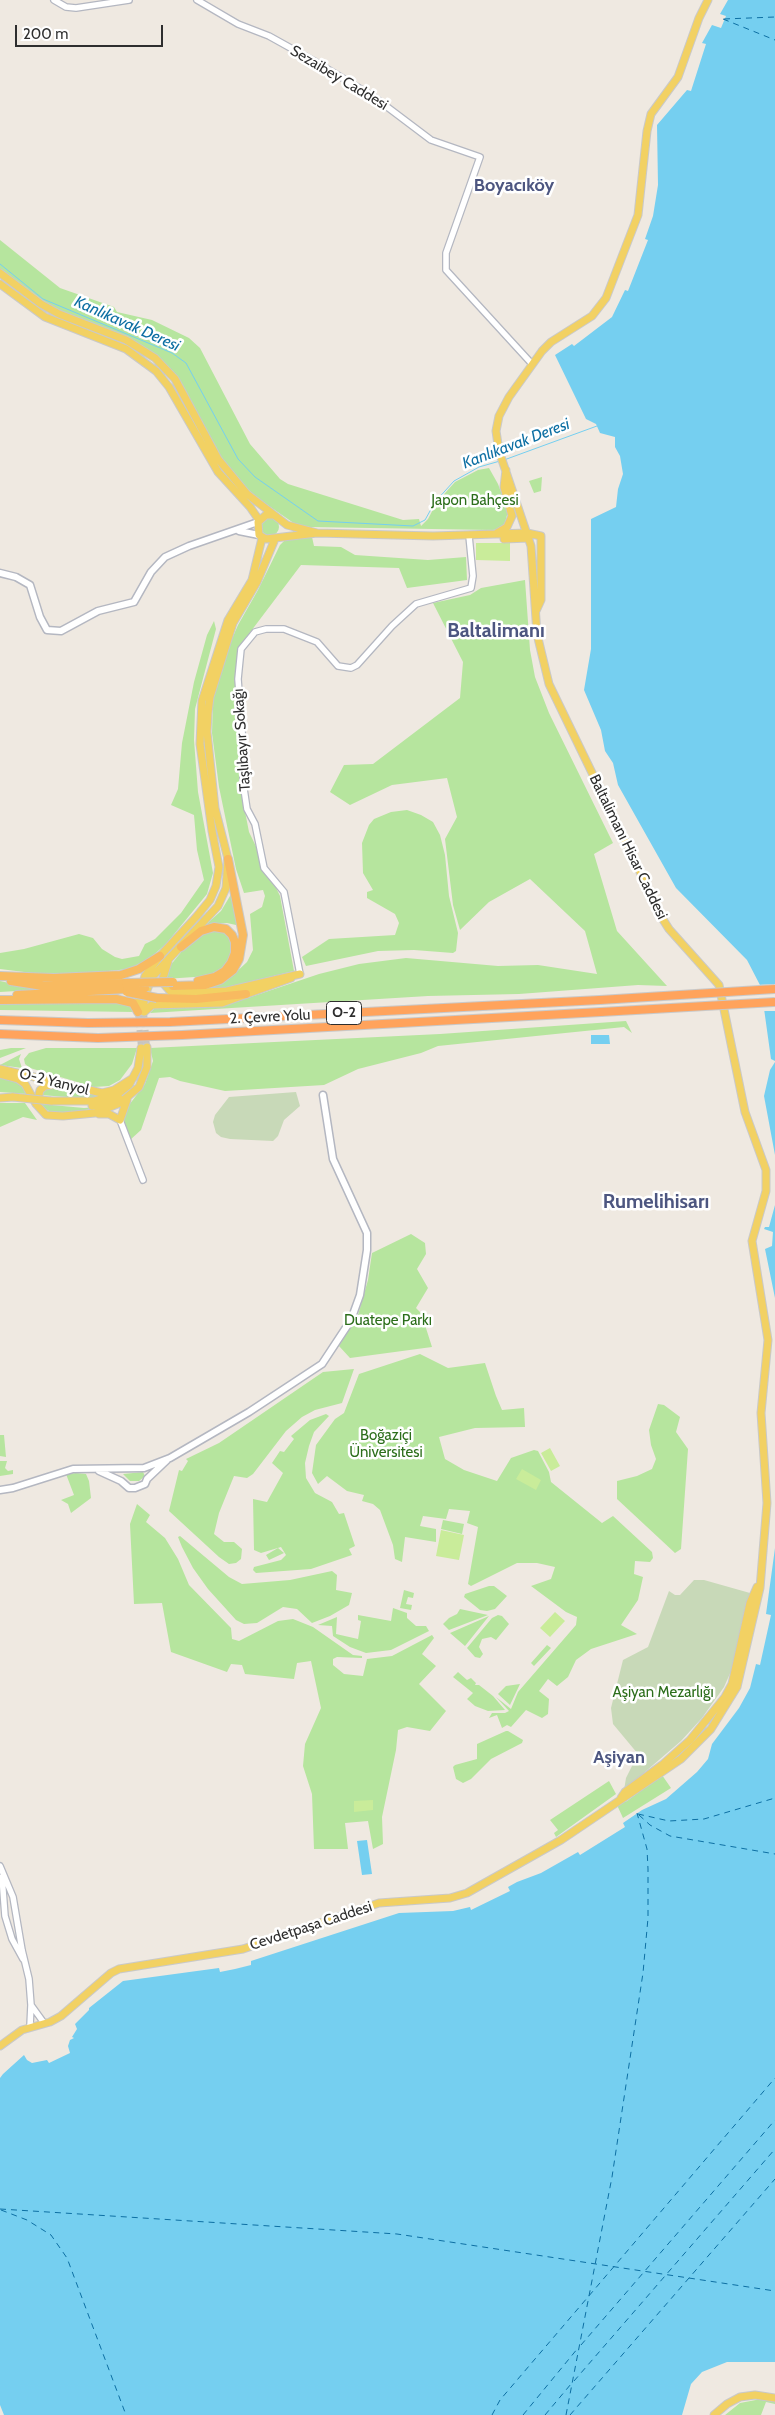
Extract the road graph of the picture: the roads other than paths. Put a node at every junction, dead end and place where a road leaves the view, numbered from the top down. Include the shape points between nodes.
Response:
1 (54, 0) edge
2 (129, 0) edge
3 (197, 0) edge
4 (209, 0) edge
5 (708, 0) edge
6 (214, 8) junction
7 (0, 273) edge
8 (0, 284) edge
9 (532, 364) junction
10 (506, 470) junction
11 (278, 518) junction
12 (258, 521) junction
13 (237, 530) junction
14 (317, 533) junction
15 (261, 536) junction
16 (469, 536) junction
17 (489, 536) junction
18 (528, 536) junction
19 (277, 538) junction
20 (0, 573) edge
21 (535, 612) junction
22 (228, 859) junction
23 (181, 947) junction
24 (160, 956) junction
25 (169, 960) junction
26 (300, 974) junction
27 (0, 977) edge
28 (173, 984) junction
29 (127, 988) junction
30 (775, 989) edge
31 (246, 994) junction
32 (0, 998) edge
33 (775, 1002) edge
34 (141, 1012) junction
35 (0, 1015) edge
36 (0, 1020) edge
37 (88, 1023) junction
38 (0, 1034) edge
39 (98, 1038) junction
40 (0, 1039) edge
41 (0, 1069) edge
42 (0, 1074) edge
43 (144, 1076) junction
44 (133, 1078) junction
45 (68, 1085) junction
46 (323, 1095) dead end
47 (129, 1097) junction
48 (0, 1098) edge
49 (51, 1101) junction
50 (37, 1106) junction
51 (82, 1115) junction
52 (120, 1120) junction
53 (143, 1180) dead end
54 (170, 1458) junction
55 (93, 1468) junction
56 (144, 1468) junction
57 (124, 1469) junction
58 (147, 1479) junction
59 (121, 1481) junction
60 (0, 1492) edge
61 (760, 1578) joint
62 (0, 1867) edge
63 (25, 1963) junction
64 (31, 2005) junction
65 (44, 2023) junction
66 (30, 2026) junction
67 (0, 2046) edge
68 (775, 2398) edge
69 (714, 2415) edge

1 - 2 street via 76,8
3 - 6 street, Sezaibey Caddesi
4 - 6 street
5 - 9 main road via 678,77 651,114 638,215 606,298 592,316 551,342
6 - 9 street, Sezaibey Caddesi via 374,97 431,140 480,157 445,258 446,270
7 - 11 main road via 41,304 126,340 155,358 175,380 226,471 247,494
8 - 12 main road via 45,317 126,349 156,371 169,387 218,472 250,507
9 - 10 main road via 499,416 496,431
10 - 17 main road via 503,484 512,520 505,530
10 - 18 main road
11 - 12 main road via 266,514
11 - 14 main road via 287,525
11 - 19 main road via 283,526
12 - 13 main road
12 - 15 main road
13 - 15 main road
13 - 20 main road via 165,557 150,572 134,602 98,611 56,632 47,630 30,585 16,576
14 - 16 main road
14 - 19 main road
15 - 19 main road
15 - 24 main road via 252,580 228,620 202,701 200,744 218,854 218,877 210,900
16 - 17 main road
16 - 26 street, Taşlıbayır Sokağı via 472,588 416,604 351,668 338,666 317,642 284,629 255,632 241,649 238,680 247,809 255,824 264,868 284,892
17 - 18 main road
18 - 21 main road, Baltalimanı Hisar Caddesi
18 - 21 main road via 540,536 541,600
19 - 22 main road via 233,623 210,697 207,732 212,780
21 - 61 main road, Baltalimanı Hisar Caddesi via 539,651 549,684 655,907 669,929 719,985 745,1112 766,1170 766,1191 752,1241 768,1340 761,1413 767,1503
22 - 23 main road via 226,888 218,906
22 - 28 highway via 243,935 240,959 233,970 220,980 205,984
23 - 25 main road
23 - 28 highway via 201,931 214,927 226,929 235,942 235,953 225,971 214,977
24 - 27 highway via 121,975
24 - 34 main road via 145,976 139,998
25 - 26 main road via 164,984 175,993 227,991
25 - 34 main road via 152,978
26 - 31 main road
27 - 29 highway via 44,986
28 - 29 highway, bridge
29 - 31 highway, bridge via 174,1000
29 - 32 highway
30 - 37 highway, 2. Çevre Yolu / O-2, bridge via 221,1020
31 - 34 main road via 222,1003 152,1005
32 - 34 highway via 116,999 133,1003
33 - 39 highway, 2. Çevre Yolu / O-2, bridge via 258,1032
35 - 37 highway
36 - 37 highway, 2. Çevre Yolu / O-2
38 - 39 highway, 2. Çevre Yolu / O-2
39 - 40 highway
41 - 45 main road, O-2 Yanyol
42 - 50 main road via 25,1084
43 - 44 main road via 148,1057 144,1048
43 - 47 main road
43 - 49 main road via 109,1104 92,1106
44 - 45 main road, O-2 Yanyol via 114,1090 102,1093
44 - 49 main road via 119,1093 109,1098
45 - 50 main road via 45,1086 37,1096
46 - 54 main road via 333,1159 367,1233 360,1295 351,1320 322,1364
47 - 51 main road via 110,1108
47 - 52 main road
48 - 49 main road, bridge
50 - 51 main road via 46,1115
51 - 52 main road via 109,1114
52 - 53 street
54 - 56 main road
54 - 58 main road
55 - 57 main road
55 - 59 main road
55 - 60 main road via 73,1469
56 - 57 main road
56 - 58 main road
57 - 59 main road via 119,1478
58 - 59 main road via 145,1484 135,1488 129,1488
61 - 65 main road, Cevdetpaşa Caddesi via 743,1670 731,1699 711,1729 690,1752 555,1844 458,1897 379,1903 243,1949 120,1969 68,2010
62 - 63 street via 13,1897
62 - 63 street via 7,1922
63 - 64 street via 30,1980
64 - 65 street
64 - 66 street
65 - 66 main road, Cevdetpaşa Caddesi
66 - 67 main road, Cevdetpaşa Caddesi
68 - 69 main road via 740,2397

